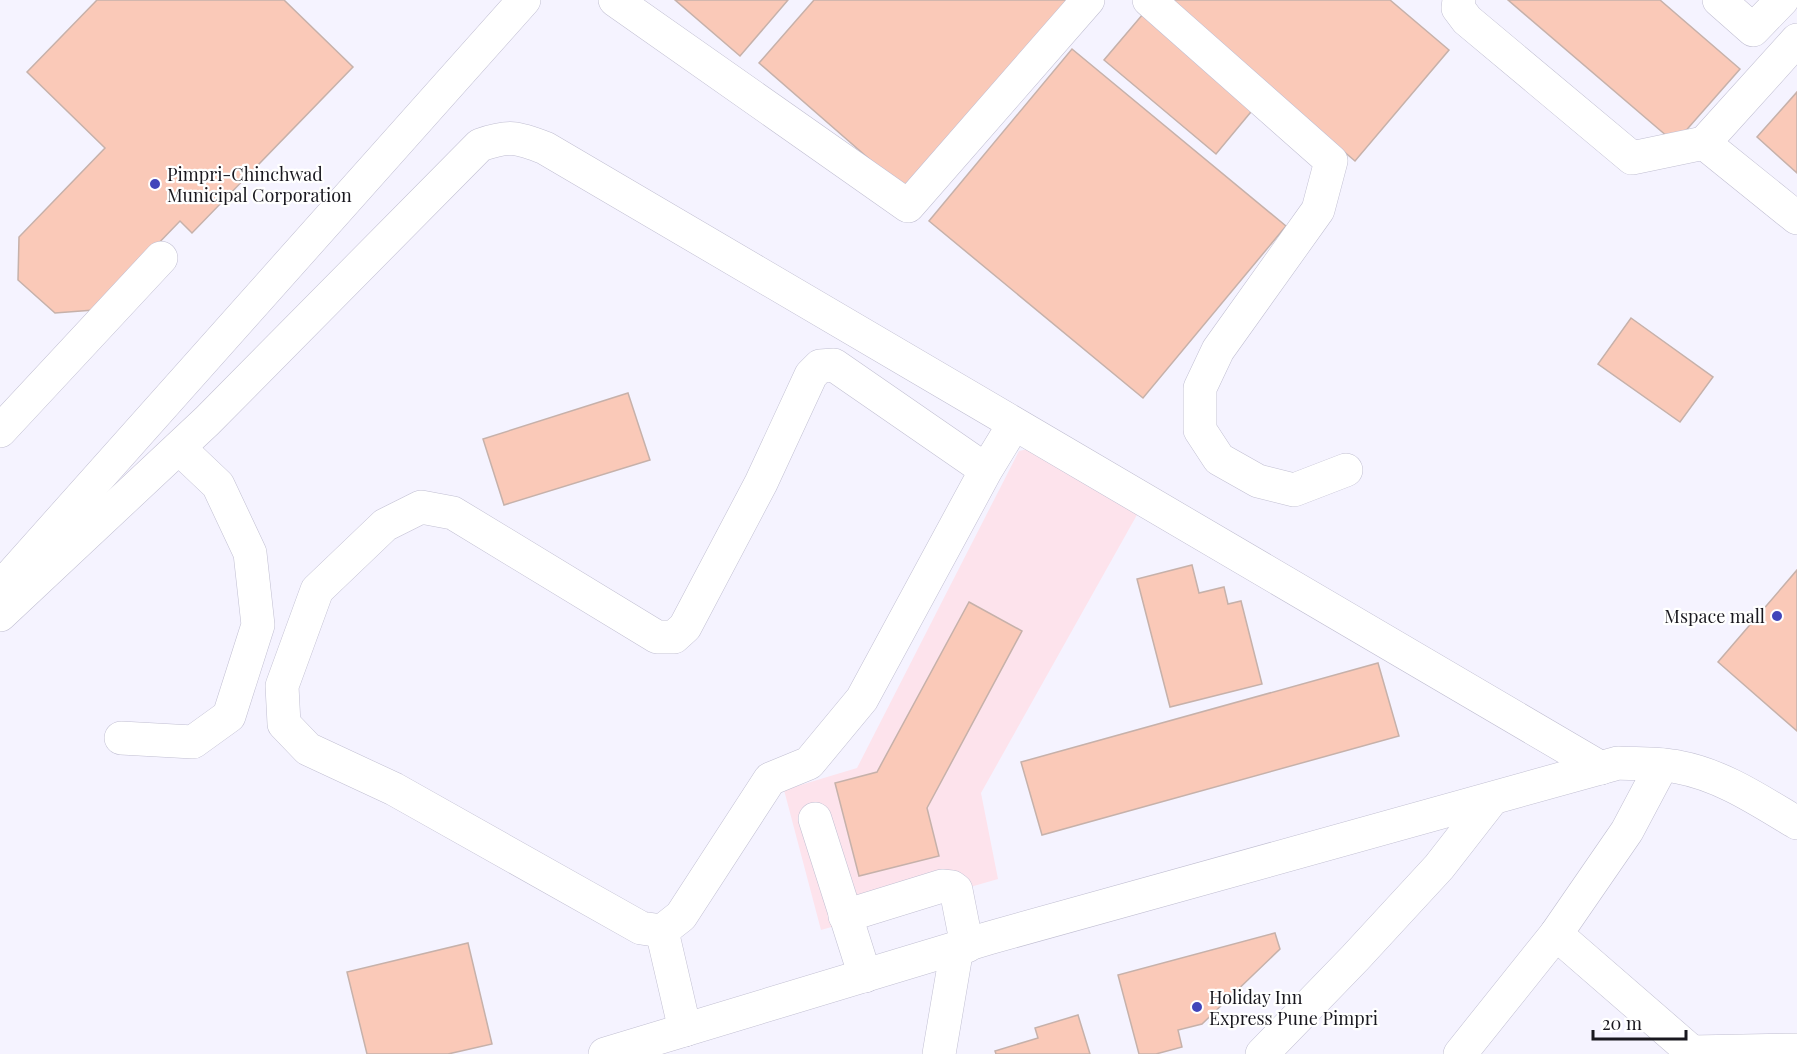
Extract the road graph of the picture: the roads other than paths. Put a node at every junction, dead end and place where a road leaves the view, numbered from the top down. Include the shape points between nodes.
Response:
1 (524, 0) edge
2 (615, 0) edge
3 (1088, 0) edge
4 (1149, 0) edge
5 (1459, 0) edge
6 (1719, 0) edge
7 (1782, 0) edge
8 (1797, 40) edge
9 (1704, 143) junction
10 (1797, 218) edge
11 (161, 258) dead end
12 (1014, 424) junction
13 (0, 431) edge
14 (179, 448) junction
15 (986, 470) junction
16 (1346, 470) dead end
17 (0, 588) edge
18 (0, 615) edge
19 (121, 738) dead end
20 (1662, 765) junction
21 (1601, 768) junction
22 (1492, 799) junction
23 (814, 819) dead end
24 (1797, 822) edge
25 (845, 916) junction
26 (662, 931) junction
27 (1556, 934) junction
28 (962, 947) junction
29 (865, 976) junction
30 (685, 1030) junction
31 (1797, 1050) edge
32 (622, 1051) edge
33 (1691, 1053) edge
34 (939, 1054) edge
35 (1262, 1054) edge
36 (1460, 1054) edge

1 - 17 street
2 - 3 street via 908,206
4 - 16 street via 1332,161 1318,210 1218,350 1200,388 1200,430 1219,459 1258,481 1294,490
5 - 9 street via 1458,8 1467,20 1632,158
6 - 7 street via 1753,30
8 - 9 street
9 - 10 street
11 - 13 street
12 - 14 street via 545,148 521,139 499,138 480,145
12 - 15 street
12 - 21 street
14 - 18 street
14 - 19 street via 218,485 250,553 258,625 229,716 193,742
15 - 26 street via 862,699 809,763 770,779 681,916
15 - 26 street via 834,365 820,366 811,375 685,627 674,637 657,637 453,513 421,507 385,525 317,590 282,686 284,724 308,749 394,789 641,928
20 - 21 street via 1618,763
20 - 24 street via 1711,777
20 - 27 street via 1627,831
21 - 22 street
22 - 28 street
22 - 35 street via 1439,867
23 - 25 street
25 - 28 street via 942,886 952,887 956,890
25 - 29 street
26 - 30 street
27 - 33 street
27 - 36 street
28 - 29 street
28 - 34 street
29 - 30 street
30 - 32 street
31 - 33 street

